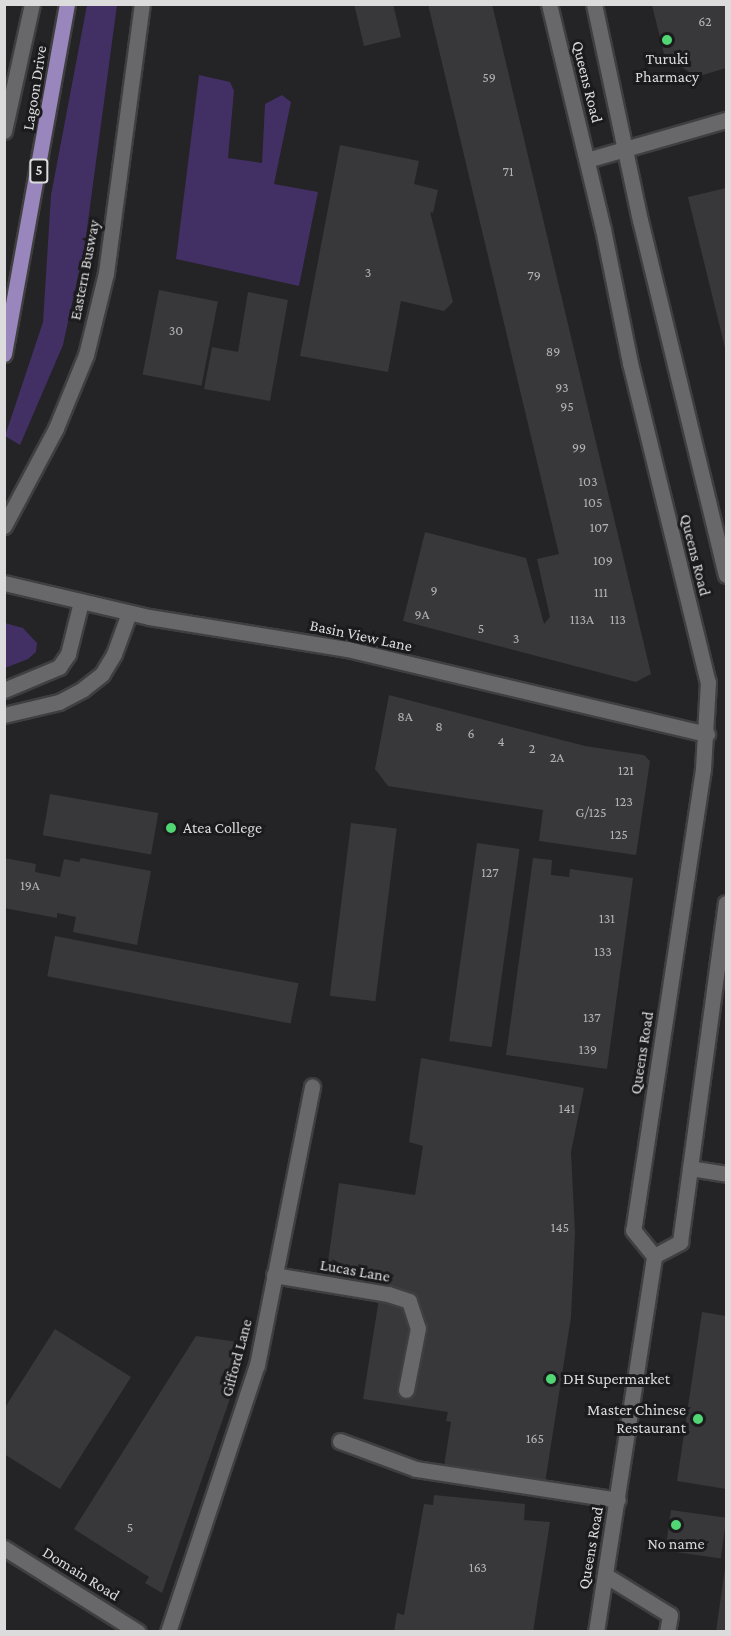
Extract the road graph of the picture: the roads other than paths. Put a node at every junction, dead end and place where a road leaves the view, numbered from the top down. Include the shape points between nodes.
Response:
1 (32, 4) edge
2 (67, 4) edge
3 (142, 4) edge
4 (549, 4) edge
5 (594, 4) edge
6 (726, 120) edge
7 (4, 131) edge
8 (624, 148) junction
9 (587, 160) junction
10 (4, 354) edge
11 (4, 526) edge
12 (726, 575) edge
13 (4, 583) edge
14 (81, 602) junction
15 (129, 613) junction
16 (4, 690) edge
17 (4, 715) edge
18 (707, 734) junction
19 (726, 903) edge
20 (312, 1086) dead end
21 (690, 1168) junction
22 (726, 1174) edge
23 (654, 1256) junction
24 (274, 1275) junction
25 (406, 1390) dead end
26 (340, 1441) dead end
27 (618, 1500) junction
28 (4, 1548) edge
29 (604, 1575) junction
30 (138, 1632) edge
31 (168, 1632) edge
32 (596, 1632) edge
33 (667, 1632) edge

1 - 7 street
2 - 10 main road, Lagoon Drive / 5
3 - 11 street, Eastern Busway via 106,273 86,355 57,428
4 - 9 street, Queens Road
5 - 8 street, Queens Road
6 - 8 street
8 - 9 street
8 - 12 street, Queens Road
9 - 18 street, Queens Road via 630,363 684,589 703,649 708,682
13 - 14 street, Basin View Lane
14 - 15 street, Basin View Lane
14 - 16 street via 68,654 59,667
15 - 17 street via 114,654 102,674 90,684 59,702
15 - 18 street, Basin View Lane via 347,649
18 - 23 street, Queens Road via 633,1230
19 - 21 street
20 - 24 street, Gifford Lane
21 - 22 street
21 - 23 street via 680,1242
23 - 27 street, Queens Road
24 - 25 street, Lucas Lane via 409,1301 418,1328
24 - 31 street, Gifford Lane via 257,1365
26 - 27 street via 416,1469
27 - 29 street, Queens Road
28 - 30 street, Domain Road
29 - 32 street, Queens Road
29 - 33 street via 670,1615

